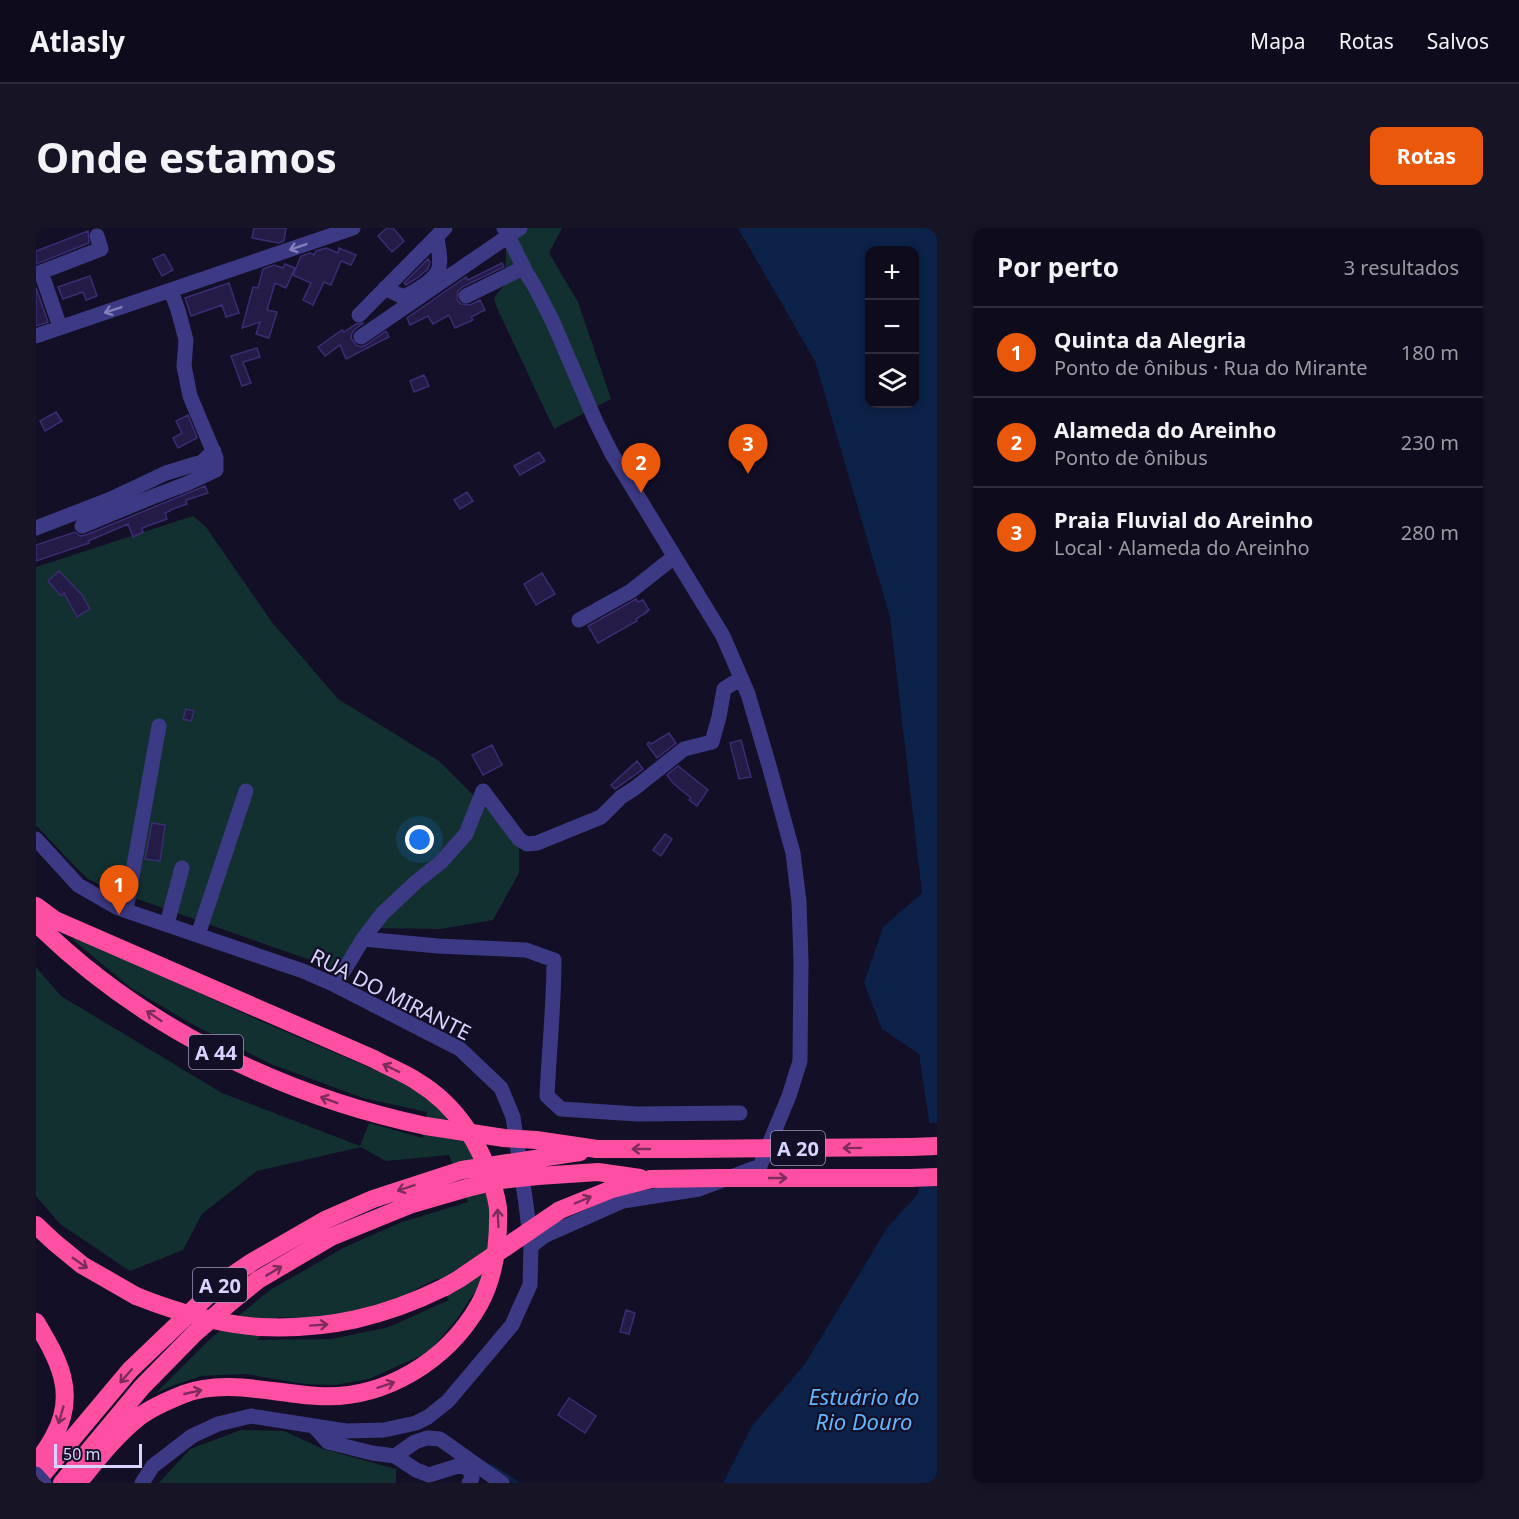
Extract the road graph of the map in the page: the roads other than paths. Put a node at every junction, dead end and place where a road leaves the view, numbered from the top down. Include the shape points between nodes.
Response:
1 (353, 228) edge
2 (511, 231) edge
3 (441, 232) edge
4 (97, 236) dead end
5 (523, 267) junction
6 (39, 273) edge
7 (386, 288) junction
8 (171, 291) junction
9 (466, 296) dead end
10 (359, 315) dead end
11 (60, 327) junction
12 (36, 336) edge
13 (361, 337) dead end
14 (214, 451) junction
15 (82, 526) dead end
16 (36, 528) edge
17 (674, 556) junction
18 (579, 620) dead end
19 (741, 678) junction
20 (159, 726) dead end
21 (246, 791) dead end
22 (36, 839) edge
23 (182, 868) dead end
24 (36, 906) edge
25 (126, 910) junction
26 (36, 923) edge
27 (167, 924) junction
28 (198, 935) junction
29 (363, 939) junction
30 (335, 985) junction
31 (740, 1113) dead end
32 (937, 1146) edge
33 (597, 1149) junction
34 (937, 1177) edge
35 (465, 1179) junction
36 (651, 1179) junction
37 (36, 1225) edge
38 (531, 1246) junction
39 (36, 1322) edge
40 (314, 1426) junction
41 (395, 1456) junction
42 (36, 1464) edge
43 (36, 1474) edge
44 (36, 1482) edge
45 (44, 1483) edge
46 (62, 1483) edge
47 (78, 1483) edge
48 (142, 1483) edge
49 (469, 1483) edge
50 (502, 1483) edge

1 -> 8 street
2 - 5 street
2 - 13 street
3 - 7 street
3 - 7 street via 437,272 418,290 403,297
4 - 6 street via 101,249
5 - 9 street
5 - 17 street via 552,320 612,454
6 - 11 street
7 - 10 street
8 -> 11 street
8 - 14 street via 186,339 184,366 190,396
11 - 12 street
14 - 15 street via 216,470
14 - 16 street via 202,462 166,473
17 - 18 street via 631,591
17 - 19 street via 723,636
19 - 29 street via 724,688 712,742 684,749 601,817 527,844 483,791 466,834 441,862 382,914
19 - 38 street via 793,853 800,902 800,1061 789,1096 760,1166 699,1189 623,1201 544,1236
20 - 25 street
21 - 28 street
22 - 25 street, RUA DO MIRANTE via 78,885
23 - 27 street
47 -> 24 highway via 130,1425 151,1409 186,1393 246,1388 320,1396 357,1394 392,1384 426,1365 461,1332 480,1304 489,1282 499,1229 497,1203 479,1147 458,1117 417,1081 55,920
25 - 27 street, RUA DO MIRANTE
33 -> 26 highway, A 44, bridge via 426,1126 341,1104 283,1083 176,1030 110,986
27 - 28 street, RUA DO MIRANTE
28 - 30 street, RUA DO MIRANTE
29 - 30 street
29 - 31 street via 526,950 554,960 547,1096 561,1109 637,1114
30 - 38 street, RUA DO MIRANTE via 460,1049 501,1088 513,1117
32 -> 33 highway, A 20, bridge
33 - 35 highway, A 20, bridge
36 -> 34 highway, A 20, bridge
35 - 36 highway, A 20, bridge via 597,1172
35 -> 44 highway, A 20 via 373,1199 325,1221 222,1283 130,1370
46 -> 35 highway, A 20 via 142,1387 195,1333 258,1280 331,1237
37 -> 36 highway, bridge via 82,1265 157,1304 235,1324 277,1328 326,1325 371,1316 421,1299 459,1279 560,1210 612,1189
38 - 40 street, RUA DO MIRANTE via 530,1285 512,1325 448,1401 416,1423 384,1430 346,1431
39 -> 42 highway via 55,1354 64,1383 64,1409 55,1435
40 - 41 street via 328,1442
40 - 48 street, RUA DO MIRANTE via 251,1416 218,1424 192,1436 153,1467
41 - 49 street via 429,1475 461,1465 470,1470
41 - 50 street via 415,1442 440,1439
43 - 45 street, bridge

